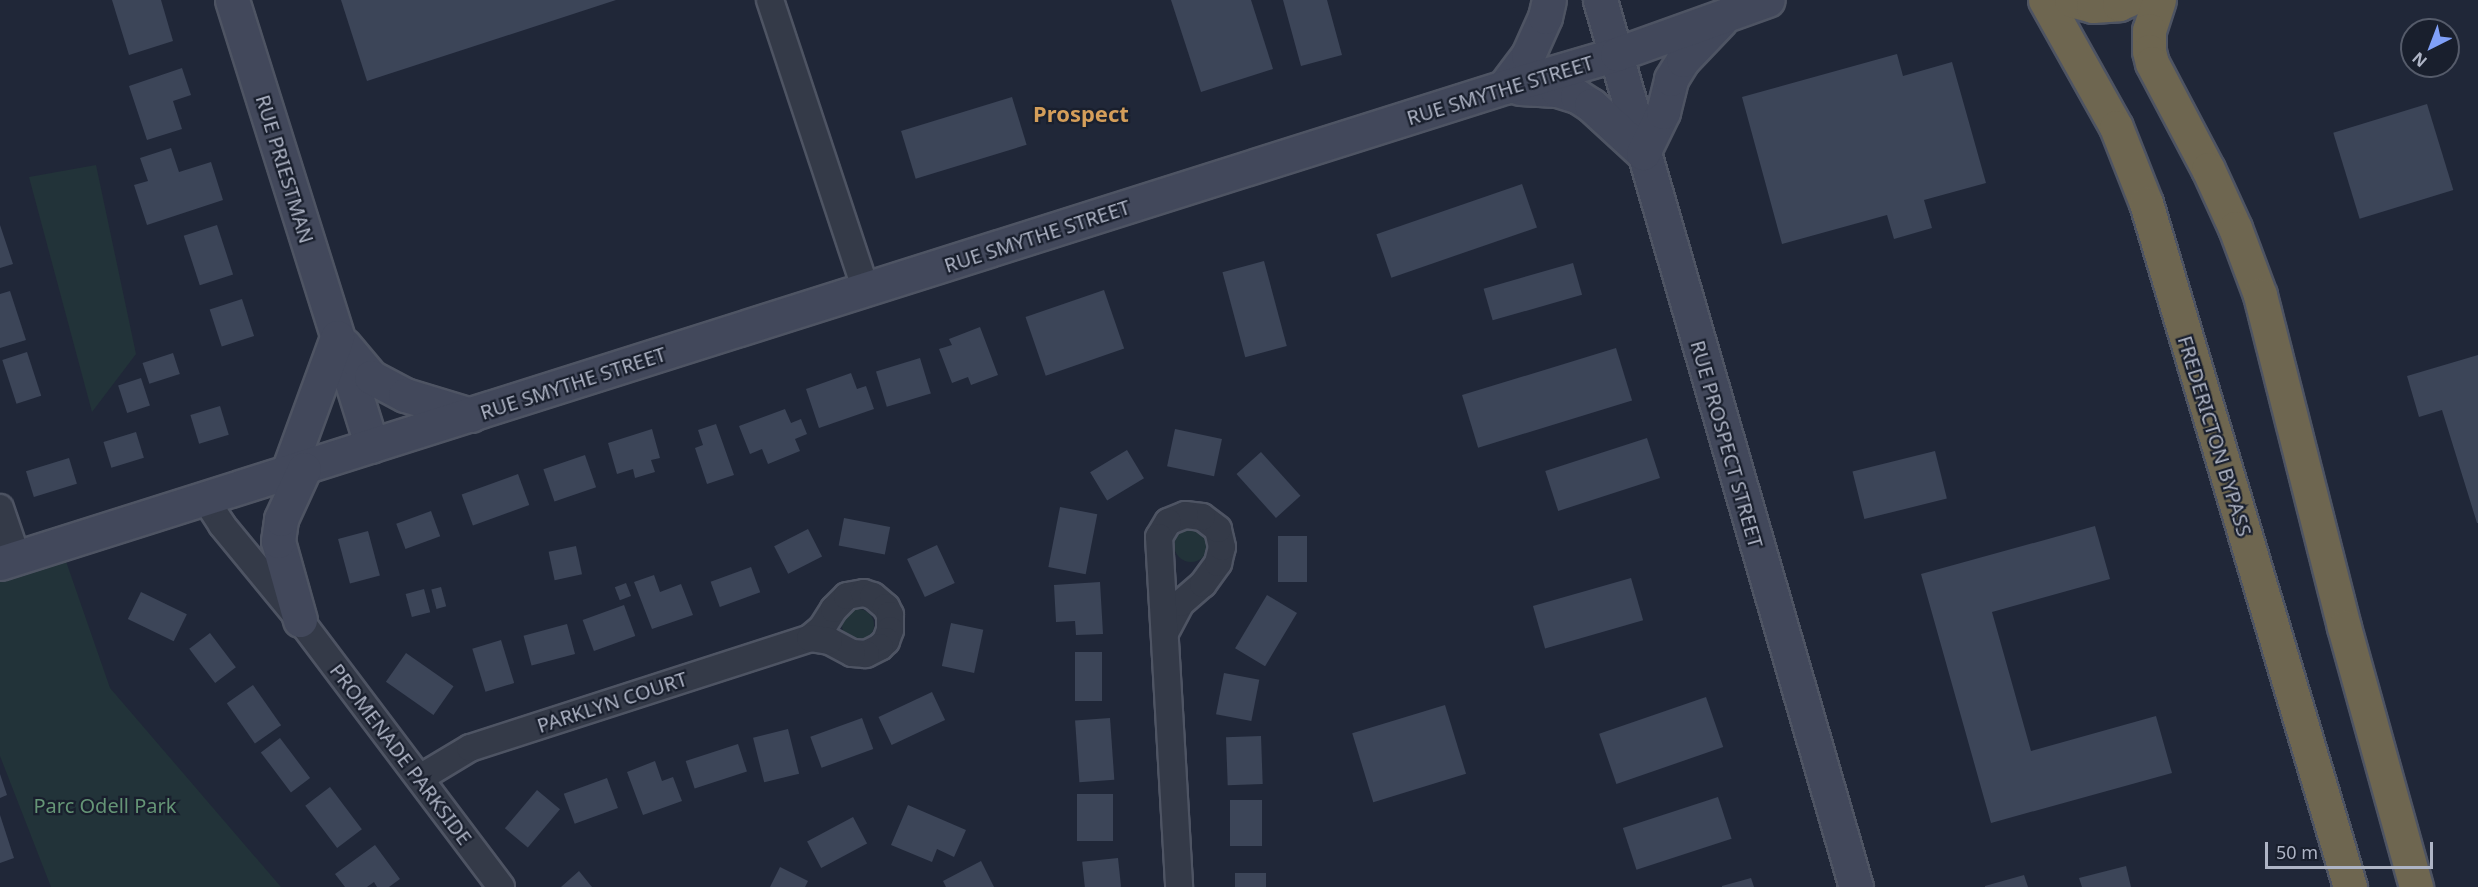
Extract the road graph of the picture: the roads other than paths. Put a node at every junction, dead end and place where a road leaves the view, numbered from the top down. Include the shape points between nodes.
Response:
1 (232, 0) edge
2 (770, 0) edge
3 (1549, 0) edge
4 (1600, 0) edge
5 (1689, 0) edge
6 (1768, 0) edge
7 (2045, 0) edge
8 (2071, 0) edge
9 (2127, 0) edge
10 (2159, 0) edge
11 (1728, 13) junction
12 (1617, 54) junction
13 (1504, 87) junction
14 (1643, 153) junction
15 (866, 290) junction
16 (337, 337) junction
17 (471, 415) junction
18 (372, 446) junction
19 (296, 471) junction
20 (204, 497) junction
21 (0, 508) edge
22 (8, 560) edge
23 (300, 620) junction
24 (1166, 631) dead end
25 (810, 638) dead end
26 (420, 778) junction
27 (501, 887) edge
28 (1179, 887) edge
29 (1856, 887) edge
30 (2350, 887) edge
31 (2416, 887) edge

1 - 16 main road, RUE PRIESTMAN
2 - 15 street
3 - 13 main road via 1528,55
4 - 12 main road, RUE PROSPECT STREET
5 - 11 main road
6 - 11 main road, RUE SMYTHE STREET
7 - 30 highway, FREDERICTON BYPASS via 2116,127 2146,203
8 - 9 highway via 2094,6
10 - 31 highway via 2149,30 2152,63 2208,169 2260,295 2344,627
11 - 12 main road, RUE SMYTHE STREET
11 - 14 main road via 1683,60 1671,79 1663,112
12 - 13 main road, RUE SMYTHE STREET
12 - 14 main road, RUE PROSPECT STREET
13 - 14 main road via 1557,90 1577,96
13 - 15 main road, RUE SMYTHE STREET
14 - 29 main road, RUE PROSPECT STREET
15 - 17 main road, RUE SMYTHE STREET
16 - 17 main road via 371,377 405,395
16 - 18 main road, RUE PRIESTMAN
16 - 19 main road
17 - 18 main road, RUE SMYTHE STREET
18 - 19 main road, RUE SMYTHE STREET
19 - 20 main road, RUE SMYTHE STREET
19 - 23 main road via 278,541
20 - 22 main road, RUE SMYTHE STREET
20 - 23 street, PROMENADE PARKSIDE via 222,525
21 - 22 street
23 - 26 street, PROMENADE PARKSIDE
24 - 28 street
25 - 26 street, PARKLYN COURT via 470,748
26 - 27 street, PROMENADE PARKSIDE

